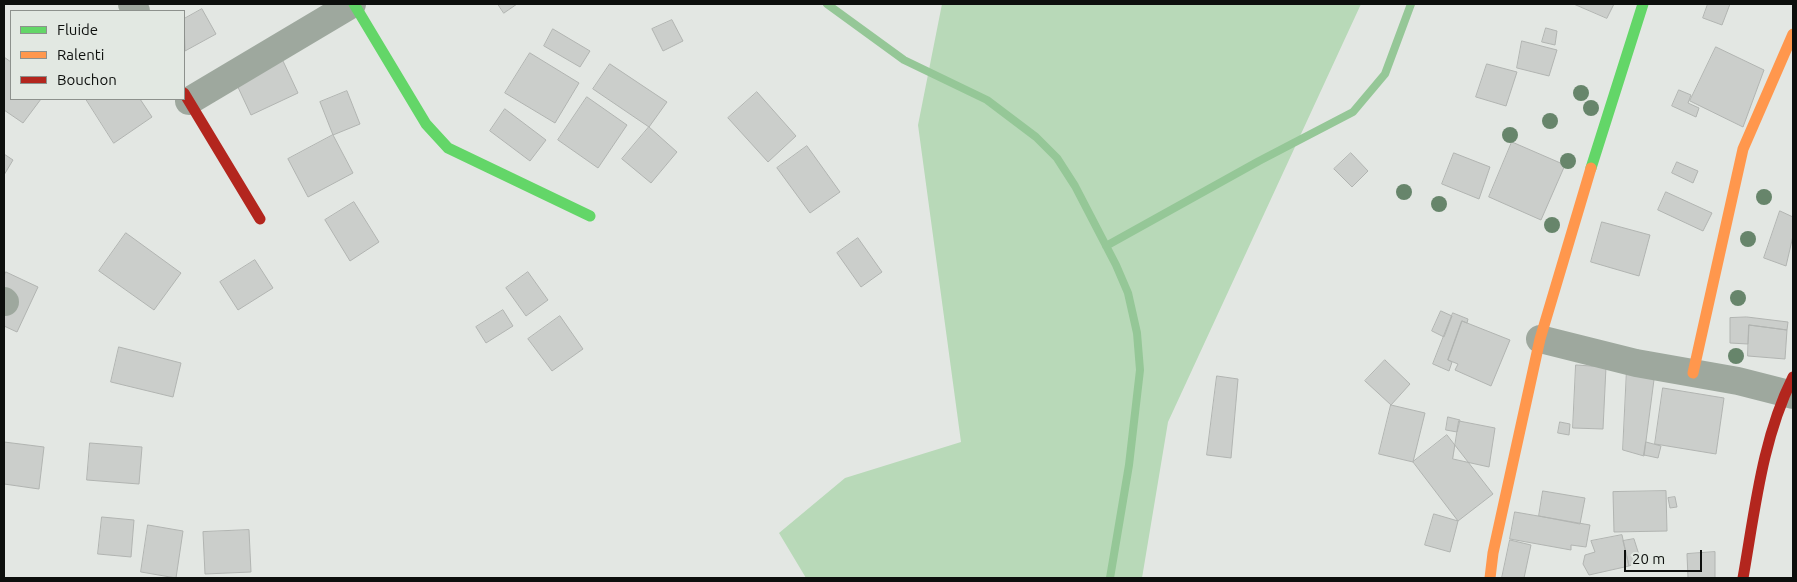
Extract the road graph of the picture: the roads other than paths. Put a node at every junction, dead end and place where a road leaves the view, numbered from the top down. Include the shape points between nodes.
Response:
1 (353, 4) edge
2 (1643, 4) edge
3 (1793, 34) edge
4 (186, 97) edge
5 (590, 216) dead end
6 (260, 219) dead end
7 (1540, 339) junction
8 (1693, 373) junction
9 (1790, 388) edge
10 (1490, 578) edge
11 (1743, 578) edge

1 - 4 street
1 - 5 street via 426,124 448,148
2 - 7 street
3 - 8 street via 1743,149
4 - 6 street
7 - 8 street via 1636,363
7 - 10 street
8 - 9 street
9 - 11 street via 1768,450

